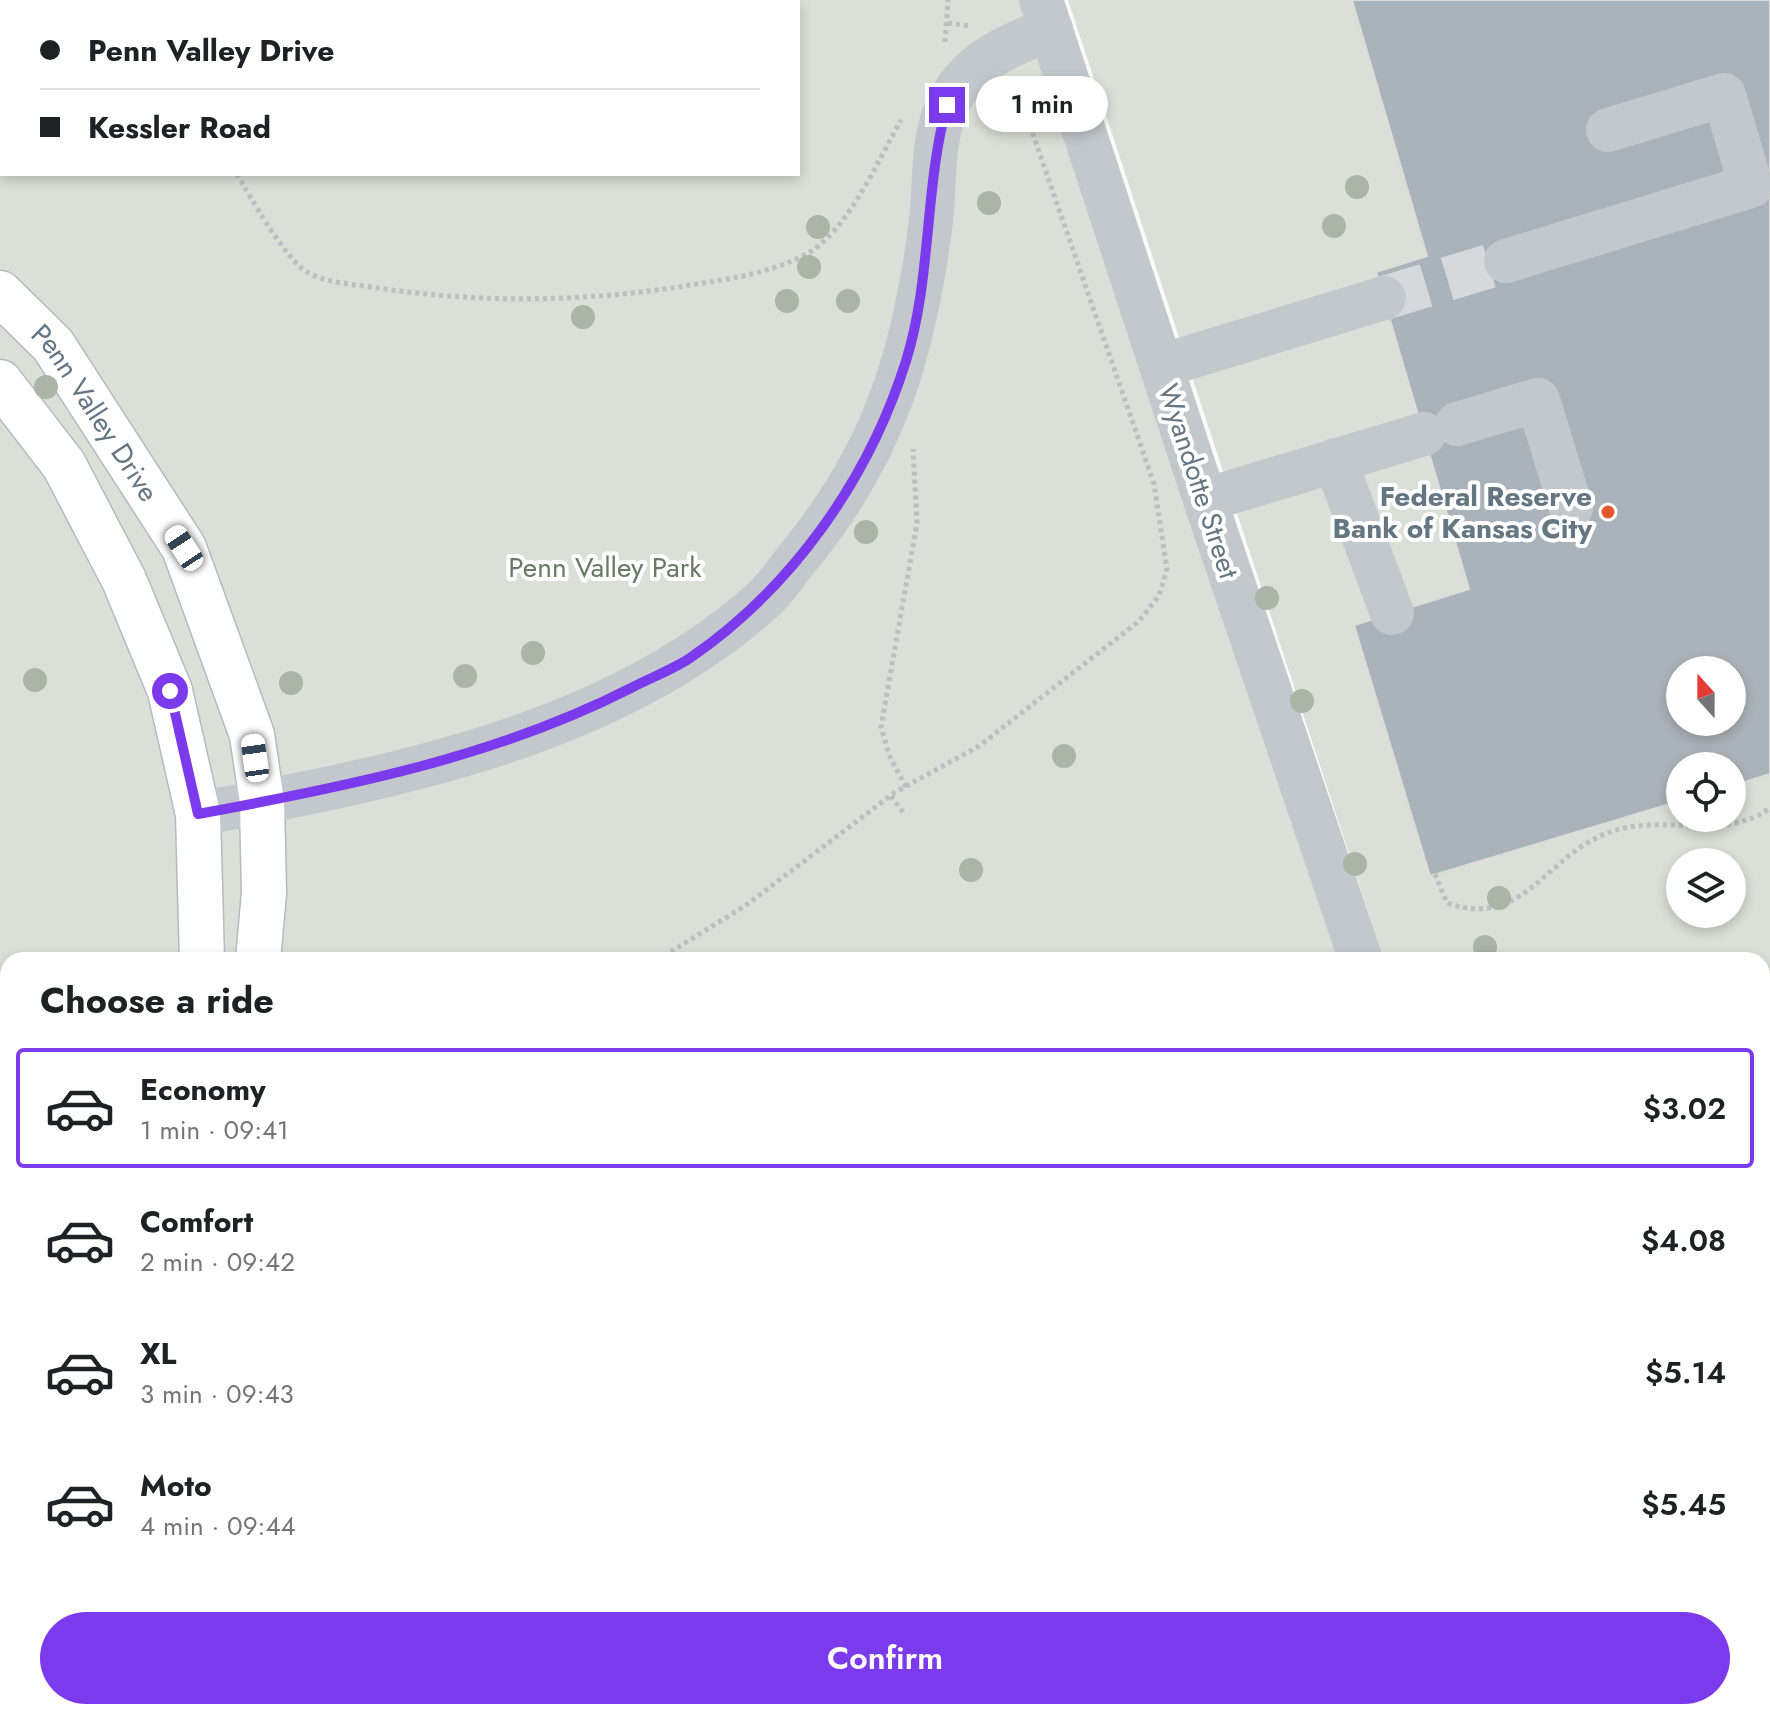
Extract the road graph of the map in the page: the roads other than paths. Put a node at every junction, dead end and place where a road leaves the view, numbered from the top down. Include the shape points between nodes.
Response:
1 (1046, 15) edge
2 (1608, 130) dead end
3 (1506, 261) tunnel mouth
4 (0, 293) edge
5 (1384, 298) tunnel mouth
6 (1161, 366) junction
7 (0, 382) edge
8 (1335, 460) junction
9 (1205, 500) junction
10 (1571, 508) dead end
11 (1392, 613) dead end
12 (262, 802) junction
13 (198, 814) junction
14 (202, 952) edge
15 (259, 952) edge
16 (1358, 952) edge

1 - 6 street, Wyandotte Street
1 - 12 street via 999,49 949,70 919,306 890,409 840,504 766,598 689,658 570,720 377,779
2 - 3 street via 1724,95 1751,186
4 - 12 main road, Penn Valley Drive via 53,345 184,548 252,735
5 - 6 street
6 - 9 street, Wyandotte Street
7 - 13 main road, Penn Valley Drive via 64,465 124,580 170,691
8 - 9 street
8 - 10 street via 1538,400
8 - 11 street
9 - 16 street, Wyandotte Street
12 - 13 street
12 - 15 main road, Penn Valley Drive
13 - 14 main road, Penn Valley Drive

